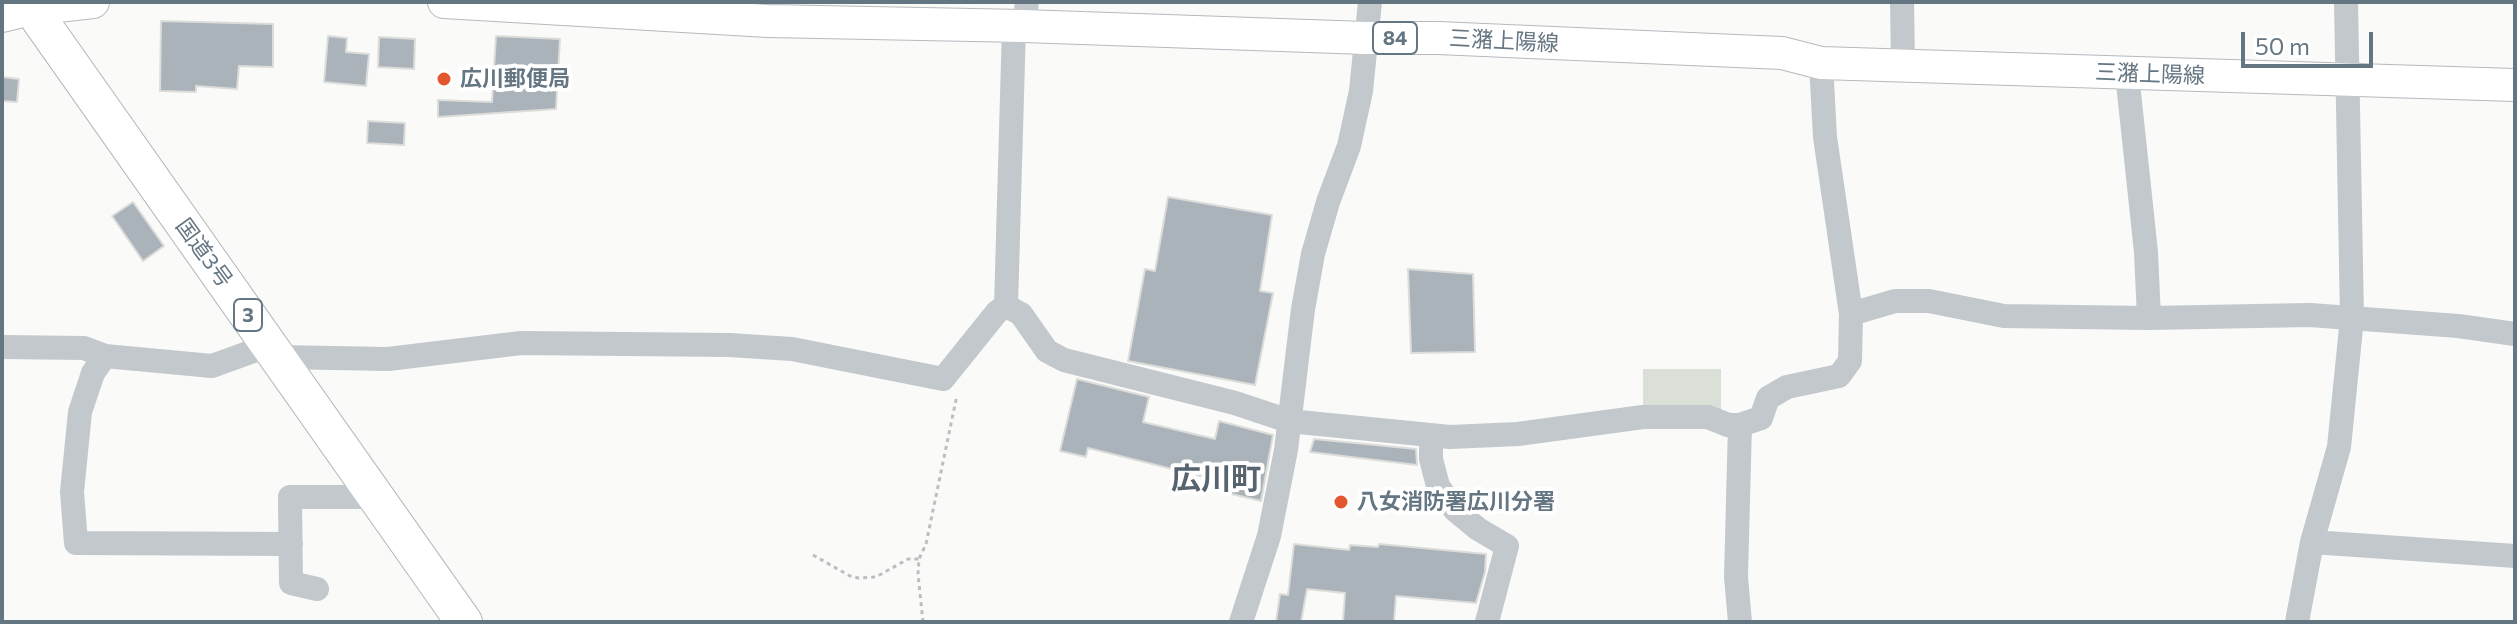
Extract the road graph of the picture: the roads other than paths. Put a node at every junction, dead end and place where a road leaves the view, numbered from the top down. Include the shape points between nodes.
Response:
1 (93, 2) edge
2 (444, 2) edge
3 (1370, 2) edge
4 (1902, 2) edge
5 (2346, 2) edge
6 (653, 8) edge
7 (20, 9) edge
8 (770, 12) edge
9 (1022, 18) edge
10 (1366, 38) junction
11 (1821, 63) junction
12 (1903, 64) junction
13 (2127, 74) junction
14 (2346, 80) junction
15 (2515, 85) edge
16 (1006, 306) junction
17 (1851, 314) junction
18 (2149, 318) junction
19 (2352, 318) junction
20 (2515, 334) edge
21 (2, 347) edge
22 (274, 351) junction
23 (105, 356) junction
24 (1289, 421) junction
25 (1740, 425) junction
26 (1431, 435) junction
27 (376, 497) junction
28 (2312, 542) junction
29 (291, 544) junction
30 (2515, 556) edge
31 (317, 589) dead end
32 (1487, 621) edge
33 (464, 622) edge
34 (1241, 622) edge
35 (1740, 622) edge
36 (2297, 622) edge

1 - 7 main road
2 - 6 main road, 三潴上陽線 / 84
3 - 10 street
4 - 12 street
5 - 14 street
6 - 8 main road, 三潴上陽線 / 84
7 - 22 highway, 国道3号 / 3
8 - 9 main road, 三潴上陽線 / 84
9 - 10 main road, 三潴上陽線 / 84
9 - 16 street
10 - 11 main road, 三潴上陽線 / 84 via 1782,53
10 - 24 street via 1349,146 1313,254
11 - 12 main road, 三潴上陽線 / 84
11 - 17 street via 1825,137
12 - 13 main road, 三潴上陽線 / 84
13 - 14 main road, 三潴上陽線 / 84
13 - 18 street
14 - 15 main road, 三潴上陽線 / 84
14 - 19 street
16 - 22 street via 943,379 792,349 729,345 521,343 388,359
16 - 24 street via 1021,314 1047,351 1064,360
17 - 18 street via 1895,301 1929,301 2004,316
17 - 25 street via 1850,361 1839,376 1787,387 1768,398 1761,418
18 - 19 street
19 - 20 street
19 - 28 street via 2339,447
21 - 23 street via 84,348
22 - 23 street via 212,366
22 - 27 highway, 国道3号 / 3
23 - 29 street via 93,373 80,412 72,492 76,543
24 - 26 street
24 - 34 street via 1269,536
25 - 26 street via 1708,417 1643,417 1518,434
25 - 35 street
26 - 32 street via 1438,486 1455,510 1507,546
27 - 29 street via 290,497
27 - 33 highway, 国道3号 / 3
28 - 30 street
28 - 36 street
29 - 31 street via 291,583

